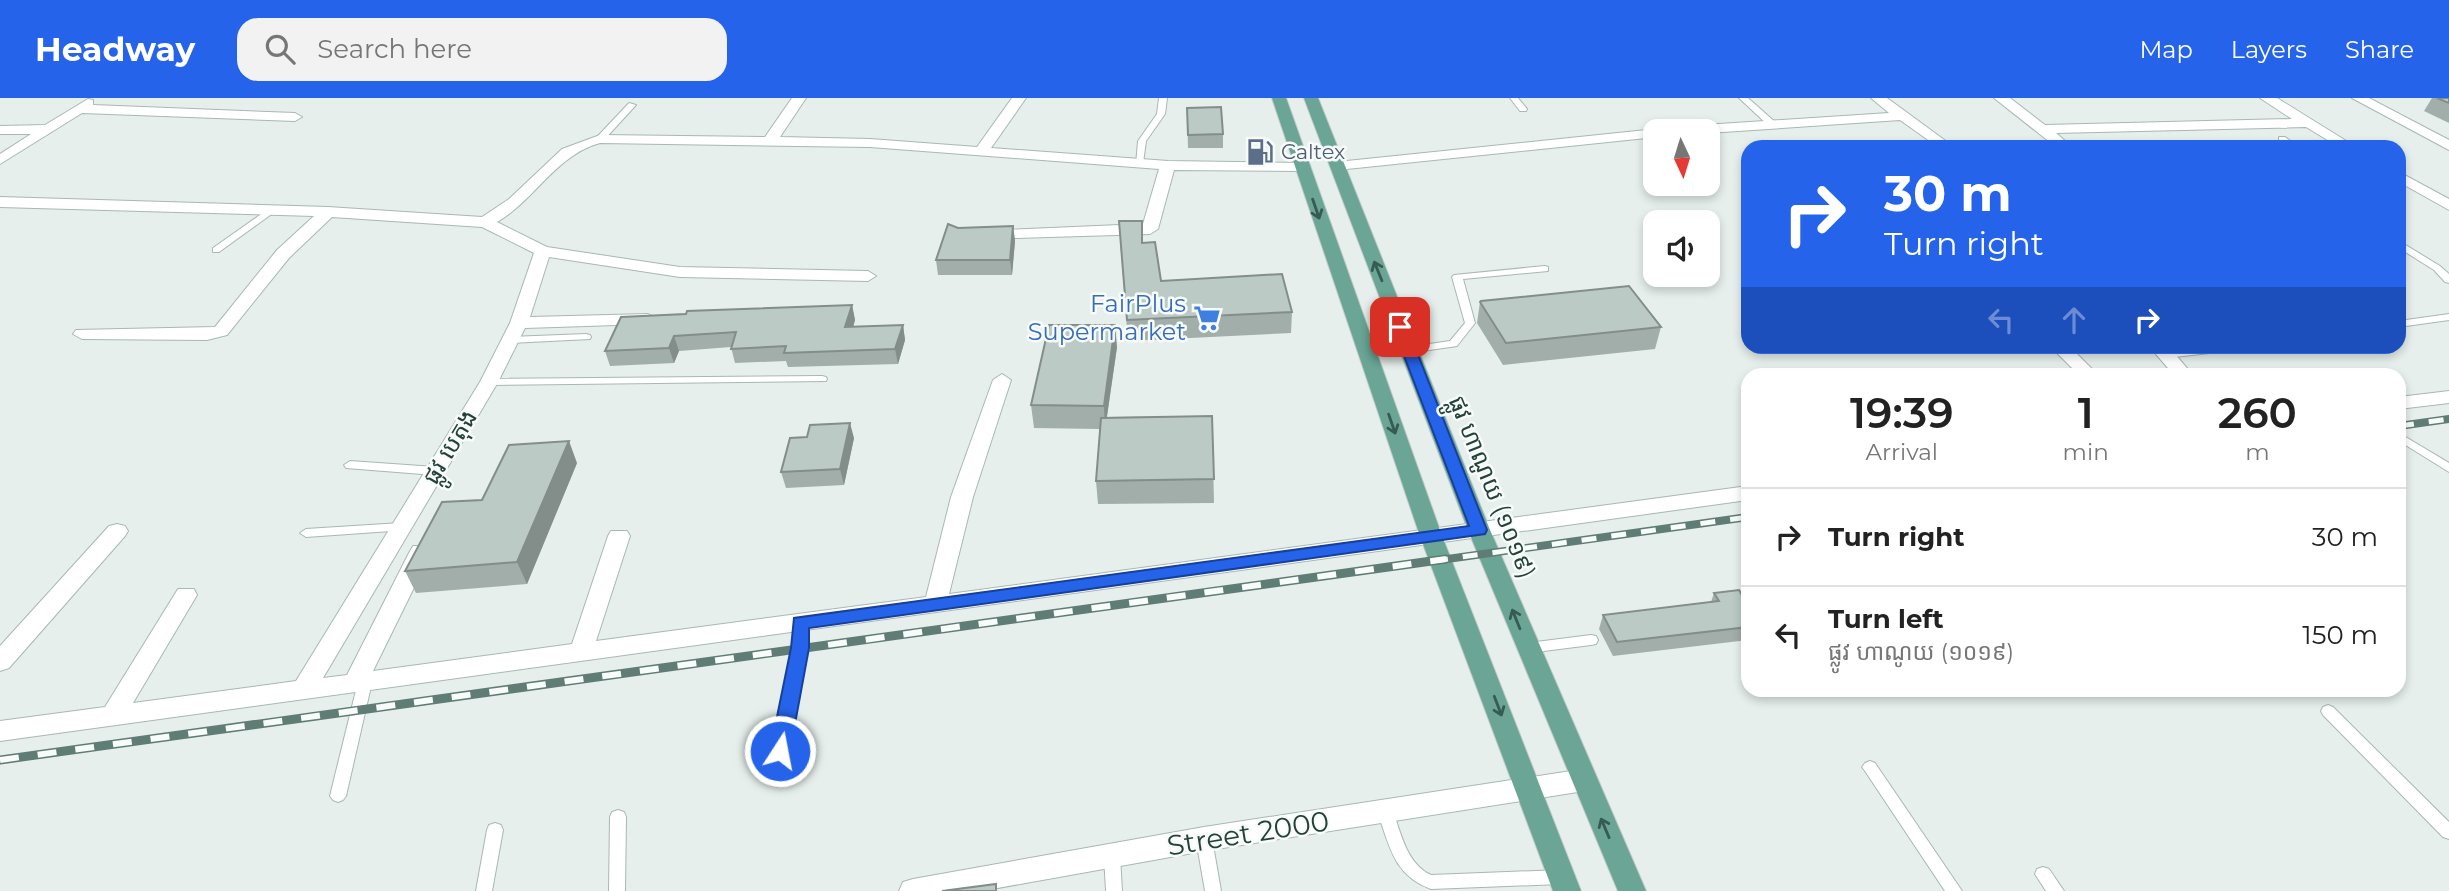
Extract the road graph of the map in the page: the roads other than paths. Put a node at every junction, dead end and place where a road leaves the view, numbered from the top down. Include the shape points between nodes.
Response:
1 (95, 98) edge
2 (799, 98) edge
3 (1019, 98) edge
4 (1163, 98) edge
5 (1279, 98) edge
6 (1311, 98) edge
7 (1514, 98) edge
8 (1743, 98) edge
9 (1878, 98) edge
10 (2001, 98) edge
11 (2267, 98) edge
12 (2359, 98) edge
13 (632, 105) dead end
14 (78, 109) junction
15 (1523, 109) dead end
16 (1901, 116) junction
17 (295, 117) dead end
18 (2307, 123) junction
19 (1772, 124) junction
20 (1720, 128) edge
21 (47, 129) junction
22 (2042, 129) junction
23 (0, 130) edge
24 (1643, 134) edge
25 (600, 139) junction
26 (1937, 140) edge
27 (2056, 140) edge
28 (2337, 140) edge
29 (770, 141) junction
30 (2449, 146) edge
31 (982, 151) junction
32 (0, 160) edge
33 (1139, 163) junction
34 (1168, 165) junction
35 (1337, 166) junction
36 (1301, 167) junction
37 (2406, 180) edge
38 (0, 202) edge
39 (2449, 205) edge
40 (270, 211) junction
41 (328, 212) junction
42 (485, 222) junction
43 (973, 235) edge
44 (2406, 248) edge
45 (216, 250) dead end
46 (544, 250) junction
47 (1545, 269) dead end
48 (868, 276) dead end
49 (2449, 280) edge
50 (2449, 317) edge
51 (670, 318) edge
52 (2406, 323) edge
53 (514, 331) junction
54 (82, 334) dead end
55 (586, 337) dead end
56 (1409, 350) junction
57 (2067, 354) edge
58 (2165, 354) edge
59 (2082, 368) edge
60 (2178, 368) edge
61 (822, 379) dead end
62 (1002, 380) dead end
63 (489, 382) junction
64 (2449, 397) edge
65 (2406, 402) edge
66 (2406, 440) edge
67 (350, 465) dead end
68 (2449, 468) edge
69 (435, 471) junction
70 (1741, 494) edge
71 (401, 527) junction
72 (1479, 530) junction
73 (117, 531) dead end
74 (306, 533) dead end
75 (619, 536) dead end
76 (1431, 536) junction
77 (428, 537) edge
78 (186, 595) dead end
79 (935, 606) junction
80 (800, 623) junction
81 (1591, 640) dead end
82 (1528, 648) junction
83 (581, 652) junction
84 (0, 662) edge
85 (359, 683) junction
86 (303, 690) junction
87 (2328, 711) dead end
88 (113, 716) junction
89 (0, 731) edge
90 (780, 751) dead end
91 (1870, 767) dead end
92 (1584, 780) junction
93 (1530, 789) junction
94 (338, 796) dead end
95 (1385, 811) junction
96 (618, 817) dead end
97 (495, 831) dead end
98 (2449, 832) edge
99 (1204, 839) junction
100 (1112, 856) junction
101 (2043, 874) dead end
102 (1564, 884) edge
103 (484, 891) edge
104 (617, 891) edge
105 (913, 891) edge
106 (1114, 891) edge
107 (1213, 891) edge
108 (1632, 891) edge
109 (1954, 891) edge
110 (2056, 891) edge

1 - 14 street
2 - 29 street
3 - 31 street
4 - 33 lane via 1161,114 1142,141
5 - 36 main road
6 - 35 main road, ផ្លូវ ហាណូយ (១០១៩)
7 - 15 lane
8 - 19 lane
9 - 16 street
10 - 22 street
11 - 18 street
12 - 30 street
13 - 25 lane
14 - 17 street
14 - 21 street
16 - 19 street
16 - 26 street
18 - 22 street
18 - 28 street
19 - 20 street
21 - 23 street
21 - 32 street
22 - 27 street
24 - 35 street
25 - 29 street
25 - 42 street via 577,144 506,212
29 - 31 street
31 - 33 street
33 - 34 street
34 - 36 street
34 - 43 street via 1150,229
56 -> 35 main road, ផ្លូវ ហាណូយ (១០១៩)
36 -> 76 main road
37 - 39 street
38 - 40 street
40 - 41 street
40 - 45 lane
41 - 42 street
41 - 54 street via 283,254 221,331 207,335
42 - 46 street
44 - 49 lane
46 - 48 street via 680,272
46 - 53 street, ផ្លូវ បេតុង
47 - 56 lane via 1457,277 1470,323 1453,344
50 - 52 lane
51 - 53 street
53 - 55 lane
53 - 63 street, ផ្លូវ បេតុង
56 - 72 main road, ផ្លូវ ហាណូយ (១០១៩)
57 - 59 street
58 - 60 street
61 - 63 lane
62 - 79 street via 962,497
63 - 69 street, ផ្លូវ បេតុង
64 - 65 street
66 - 68 lane
67 - 69 lane
69 - 71 street, ផ្លូវ បេតុង
70 - 72 street
71 - 74 lane
71 - 86 street, ផ្លូវ បេតុង
72 - 76 street
82 -> 72 main road, ផ្លូវ ហាណូយ (១០១៩)
73 - 84 street
75 - 83 street
76 - 79 street
76 -> 93 main road
77 - 85 street
78 - 88 street
79 - 80 street
80 - 83 street
80 - 90 lane via 800,648
81 - 82 lane
82 - 92 main road, ផ្លូវ ហាណូយ (១០១៩)
83 - 85 street
85 - 86 street
85 - 94 lane
86 - 88 street
87 - 98 lane
88 - 89 street
91 - 109 lane
92 - 93 street, Street 2000
108 -> 92 main road, ផ្លូវ ហាណូយ (១០១៩)
93 - 95 street, Street 2000
93 - 102 main road
95 - 99 street, Street 2000
95 - 102 lane via 1408,867 1418,879
96 - 104 lane
97 - 103 lane
99 - 100 street, Street 2000
99 - 107 lane
100 - 105 street, Street 2000
100 - 106 lane
101 - 110 lane

